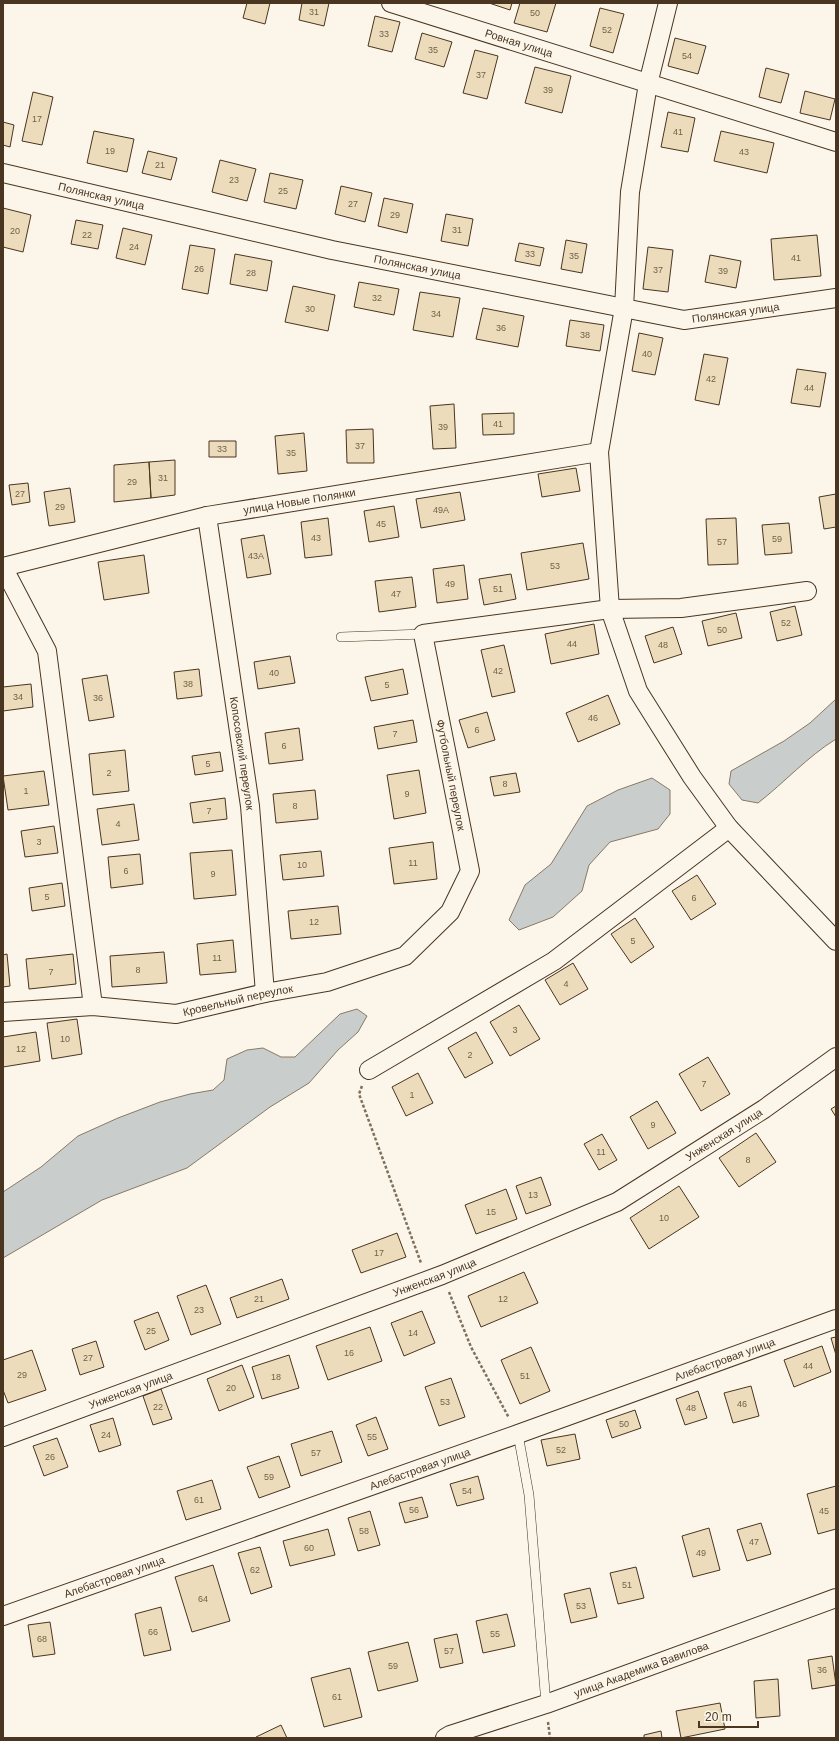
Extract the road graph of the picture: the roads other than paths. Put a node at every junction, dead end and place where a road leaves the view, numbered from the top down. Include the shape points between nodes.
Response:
1 (390, 3) edge
2 (668, 3) edge
3 (648, 84) junction
4 (836, 142) edge
5 (3, 173) edge
6 (836, 298) edge
7 (624, 308) junction
8 (599, 452) junction
9 (207, 516) junction
10 (3, 567) edge
11 (807, 591) dead end
12 (610, 609) junction
13 (423, 634) junction
14 (341, 637) dead end
15 (729, 828) junction
16 (450, 912) joint
17 (836, 941) edge
18 (265, 993) junction
19 (93, 1006) junction
20 (3, 1012) edge
21 (836, 1057) edge
22 (369, 1070) road end
23 (836, 1318) edge
24 (518, 1434) junction
25 (3, 1437) edge
26 (836, 1598) edge
27 (3, 1616) edge
28 (546, 1704) junction
29 (445, 1738) edge

1 - 3 street, Ровная улица
2 - 3 street
3 - 4 street, Ровная улица
3 - 7 street via 630,192
5 - 7 street, Полянская улица via 332,250
6 - 7 street, Полянская улица via 684,320
7 - 8 street
8 - 9 street, улица Новые Полянки
8 - 12 street
9 - 10 street, улица Новые Полянки
9 - 18 street, Копосовский переулок via 250,806
10 - 19 street via 48,651
11 - 12 street via 682,608
12 - 13 street
12 - 15 street via 638,691 692,777
13 - 14 lane
13 - 16 street, Футбольный переулок via 470,871
15 - 17 street
15 - 22 street via 554,961
16 - 18 street, Кровельный переулок via 406,956 327,982
18 - 19 street, Кровельный переулок via 176,1014
19 - 20 street, Кровельный переулок
21 - 25 street, Унженская улица via 764,1109 617,1202 435,1278
23 - 24 street, Алебастровая улица
24 - 27 street, Алебастровая улица
24 - 28 lane via 529,1495
26 - 28 street, улица Академика Вавилова
28 - 29 street, улица Академика Вавилова

